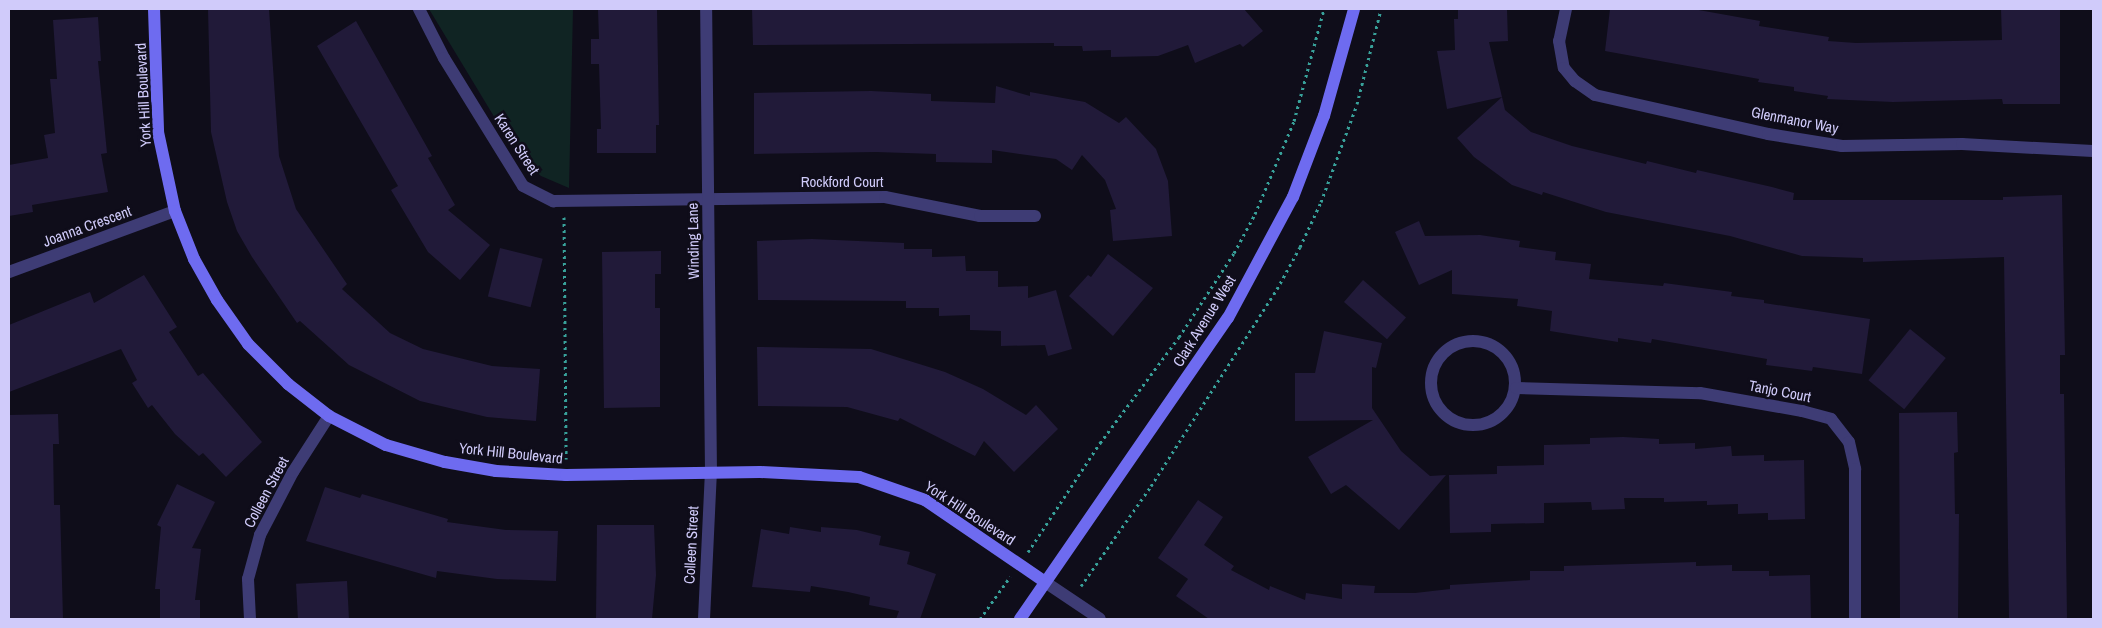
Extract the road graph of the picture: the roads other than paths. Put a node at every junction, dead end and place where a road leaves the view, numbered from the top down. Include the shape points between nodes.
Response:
1 (154, 9) edge
2 (419, 9) edge
3 (706, 9) edge
4 (1354, 9) edge
5 (1566, 9) edge
6 (2093, 150) edge
7 (708, 200) junction
8 (176, 211) junction
9 (1035, 216) dead end
10 (9, 272) edge
11 (1516, 388) junction
12 (330, 416) junction
13 (711, 473) junction
14 (1045, 582) junction
15 (250, 619) edge
16 (704, 619) edge
17 (1020, 619) edge
18 (1100, 619) edge
19 (1855, 619) edge

1 - 8 street, York Hill Boulevard via 158,132
2 - 7 street, Karen Street via 444,58 522,186 553,201 564,202
3 - 7 street, Winding Lane
4 - 14 street, Clark Avenue West via 1324,116 1293,197 1233,309
5 - 6 street, Glenmanor Way via 1559,41 1564,68 1574,81 1595,95 1768,134 1842,146 1962,144
7 - 9 street, Rockford Court via 885,197 980,216
7 - 13 street, Winding Lane
8 - 10 street, Joanna Crescent
8 - 12 street, York Hill Boulevard via 194,259 217,300 248,344 288,384
11 - 11 street via 1509,360 1488,343 1474,340 1454,346 1438,359 1432,372 1434,399 1453,420 1466,425 1480,425 1499,416 1512,400
11 - 19 street, Tanjo Court via 1700,393 1802,410 1831,419 1849,442 1855,469
12 - 13 street, York Hill Boulevard via 386,444 445,462 496,471 566,475
12 - 15 street, Colleen Street via 293,472 260,535 248,579
13 - 14 street, York Hill Boulevard via 822,474 858,477 893,486 925,500
13 - 16 street, Colleen Street
14 - 17 street, Clark Avenue West
14 - 18 street

